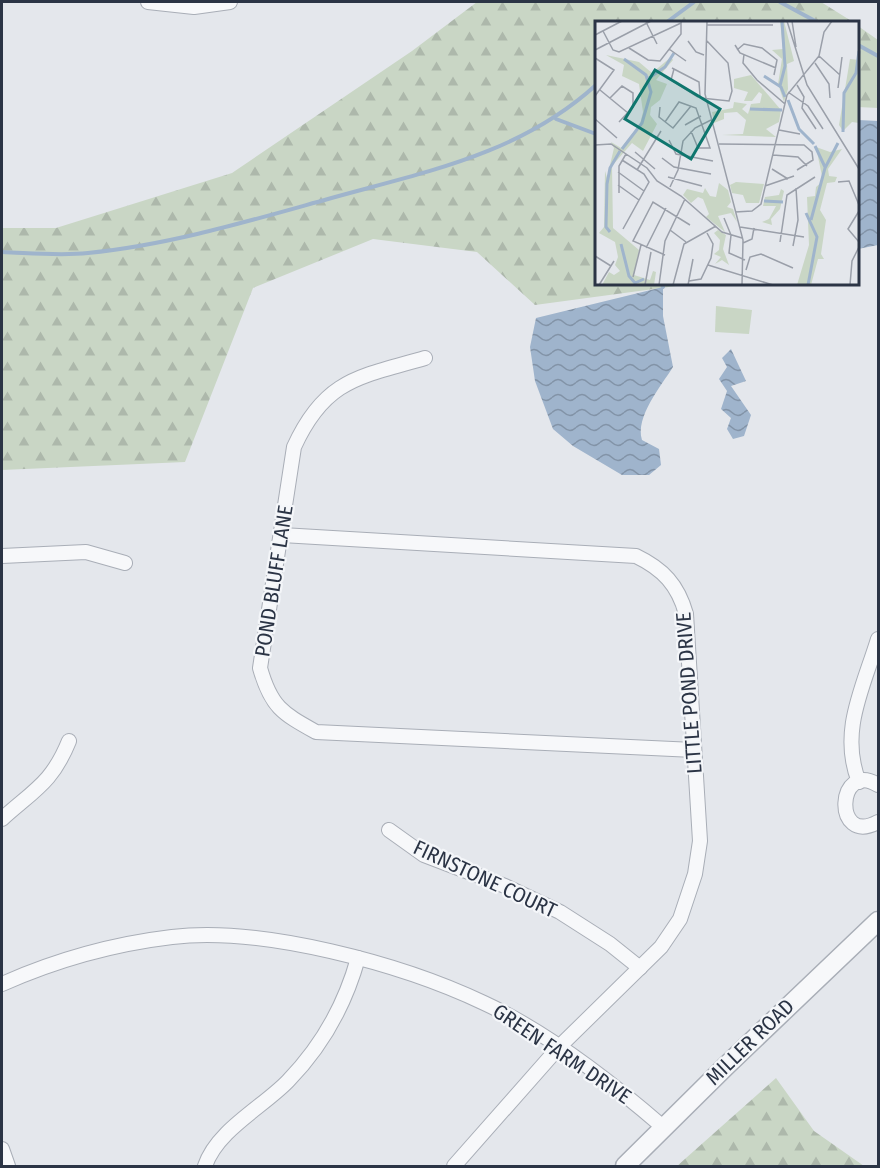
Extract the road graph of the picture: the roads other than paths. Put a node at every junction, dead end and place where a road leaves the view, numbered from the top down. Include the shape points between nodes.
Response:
1 (148, 2) edge
2 (230, 2) edge
3 (425, 358) dead end
4 (282, 535) junction
5 (2, 556) edge
6 (125, 563) dead end
7 (879, 639) edge
8 (69, 741) dead end
9 (694, 750) junction
10 (859, 782) junction
11 (879, 785) edge
12 (2, 819) edge
13 (877, 827) edge
14 (389, 830) dead end
15 (879, 921) edge
16 (358, 958) junction
17 (640, 968) junction
18 (2, 984) edge
19 (559, 1047) junction
20 (663, 1127) junction
21 (2, 1149) edge
22 (8, 1167) edge
23 (205, 1167) edge
24 (454, 1167) edge
25 (625, 1167) edge

1 - 2 street via 194,7
3 - 4 street, POND BLUFF LANE via 346,383 314,409 294,447
4 - 9 street, LITTLE POND DRIVE via 374,543 619,553 652,563 670,579 686,614
4 - 9 street, POND BLUFF LANE via 260,668 268,694 287,716 316,732
5 - 6 street via 86,552
7 - 10 street via 852,724 852,764
8 - 12 street via 48,780
9 - 17 street, LITTLE POND DRIVE via 700,841 695,874 680,919
10 - 11 street
10 - 13 street via 848,790 845,811 853,822
14 - 17 street, FIRNSTONE COURT via 424,855 560,912
15 - 20 street, MILLER ROAD
16 - 18 street, GREEN FARM DRIVE via 256,937 174,936 111,946
16 - 19 street, GREEN FARM DRIVE via 429,980 486,1004
16 - 23 street via 327,1032 288,1081 227,1136
17 - 19 street, LITTLE POND DRIVE
19 - 20 street, GREEN FARM DRIVE via 619,1089
19 - 24 street, LITTLE POND DRIVE
20 - 25 street, MILLER ROAD
21 - 22 street

